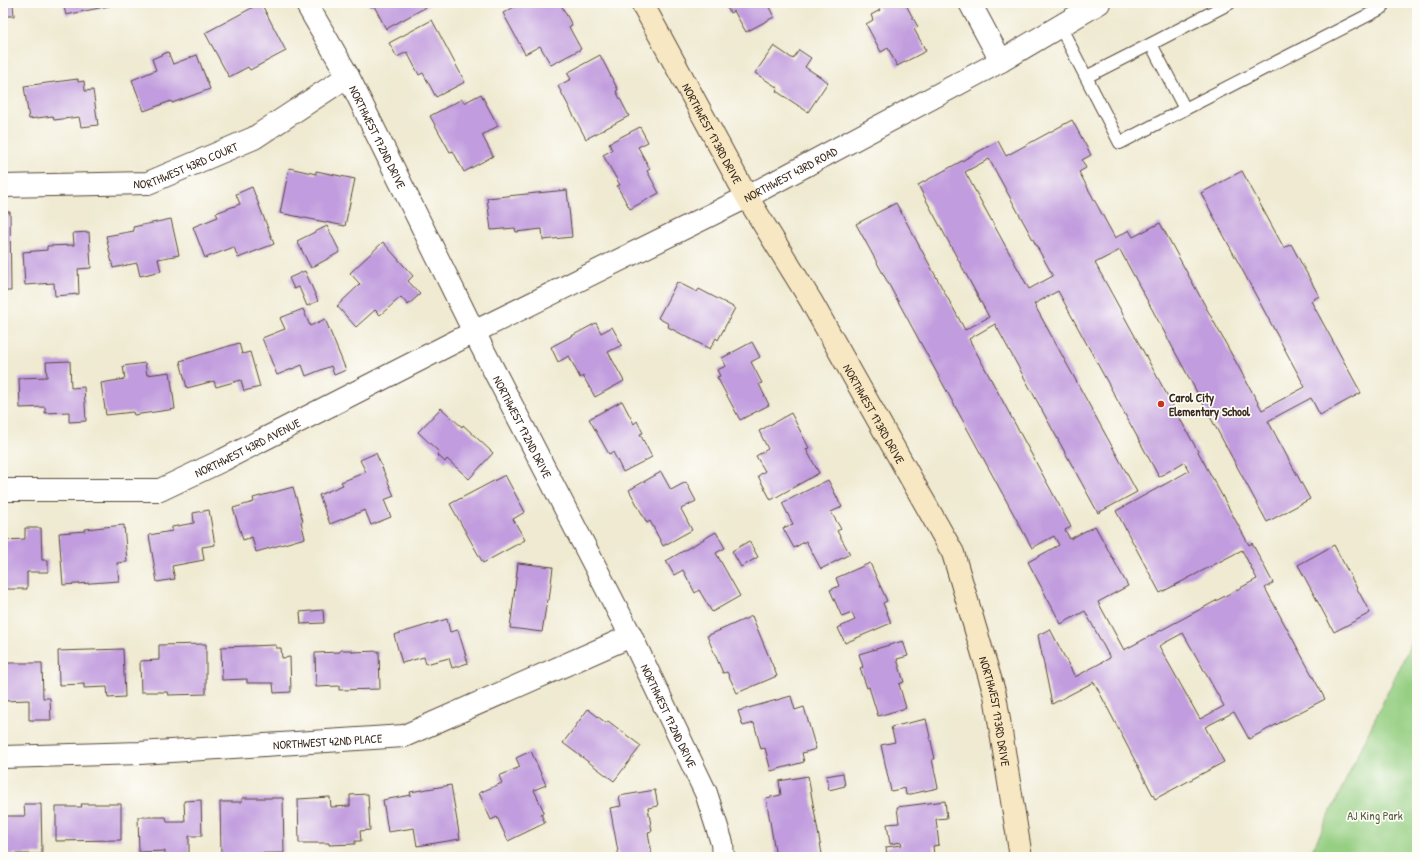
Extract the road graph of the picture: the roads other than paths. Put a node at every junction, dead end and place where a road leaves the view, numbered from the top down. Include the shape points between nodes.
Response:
1 (306, 3) edge
2 (642, 3) edge
3 (970, 3) edge
4 (1099, 3) edge
5 (1230, 3) edge
6 (1380, 3) edge
7 (1060, 26) junction
8 (1151, 44) junction
9 (1001, 60) junction
10 (348, 76) junction
11 (1086, 77) junction
12 (1185, 109) junction
13 (3, 186) edge
14 (747, 197) junction
15 (474, 332) junction
16 (3, 490) edge
17 (631, 636) junction
18 (3, 757) edge
19 (723, 857) edge
20 (1021, 857) edge

1 - 10 street, NORTHWEST 172ND DRIVE
2 - 14 street, NORTHWEST 173RD DRIVE
3 - 9 street
4 - 7 street, NORTHWEST 43RD ROAD
5 - 8 lane
6 - 12 lane via 1382,8
7 - 9 street, NORTHWEST 43RD ROAD
7 - 11 lane
8 - 11 lane
8 - 12 lane
9 - 14 street, NORTHWEST 43RD ROAD
10 - 13 street, NORTHWEST 43RD COURT via 254,138 148,183
10 - 15 street, NORTHWEST 172ND DRIVE
11 - 12 lane via 1120,143
14 - 15 street, NORTHWEST 43RD ROAD
14 - 20 street, NORTHWEST 173RD DRIVE via 811,301 953,553 995,695
15 - 16 street, NORTHWEST 43RD AVENUE via 160,490
15 - 17 street, NORTHWEST 172ND DRIVE
17 - 18 street, NORTHWEST 42ND PLACE via 404,736 148,752
17 - 19 street, NORTHWEST 172ND DRIVE via 706,793 722,843

